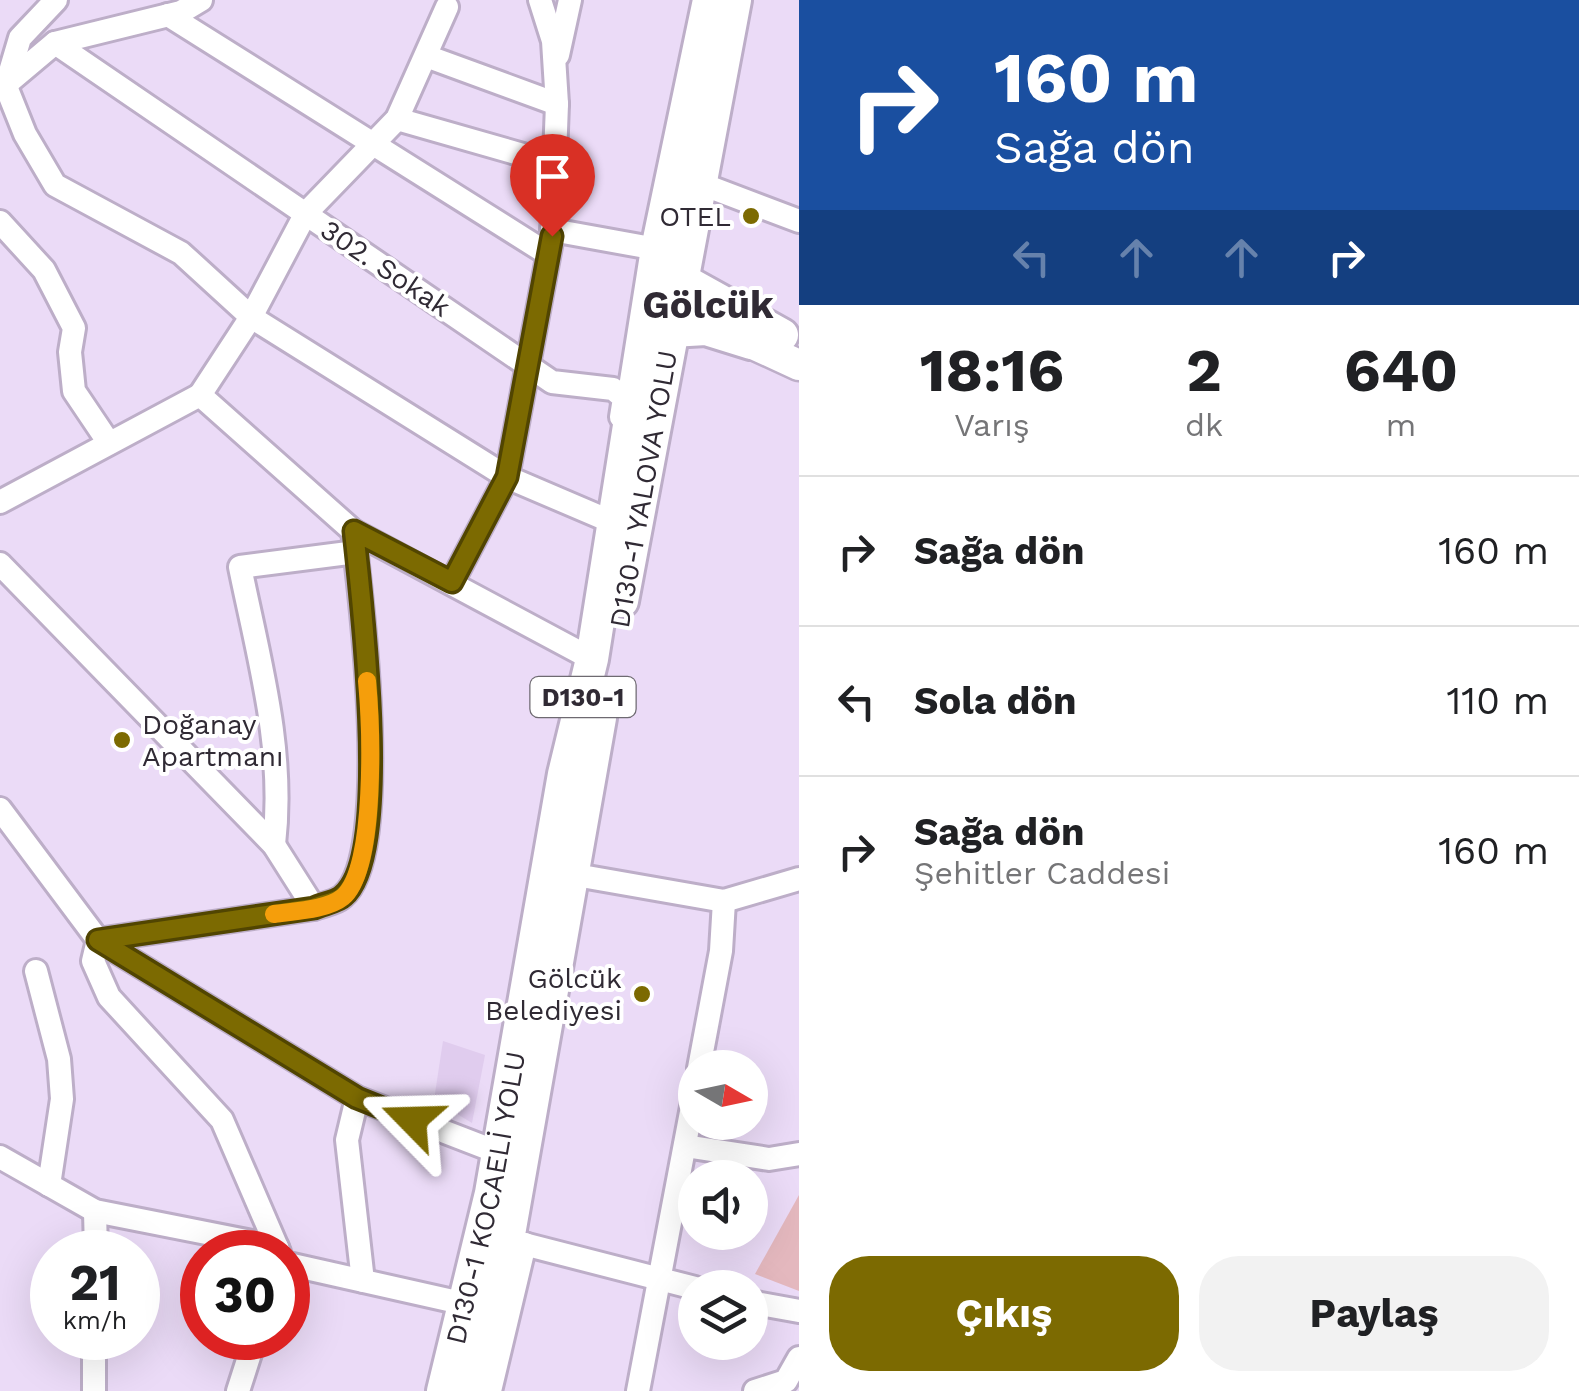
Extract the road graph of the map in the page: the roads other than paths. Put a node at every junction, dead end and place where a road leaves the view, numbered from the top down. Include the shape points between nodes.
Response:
1 (56, 0) edge
2 (200, 0) edge
3 (540, 0) edge
4 (570, 0) edge
5 (709, 0) edge
6 (735, 0) edge
7 (447, 2) edge
8 (168, 15) junction
9 (55, 43) junction
10 (426, 56) junction
11 (555, 70) junction
12 (4, 82) edge
13 (557, 104) junction
14 (397, 119) junction
15 (373, 146) junction
16 (558, 165) junction
17 (699, 183) junction
18 (306, 213) junction
19 (799, 221) edge
20 (0, 222) edge
21 (552, 230) junction
22 (548, 254) junction
23 (664, 276) junction
24 (251, 317) junction
25 (672, 330) junction
26 (777, 340) edge
27 (527, 364) junction
28 (799, 365) edge
29 (200, 395) junction
30 (109, 443) junction
31 (507, 477) junction
32 (0, 502) edge
33 (607, 521) junction
34 (355, 542) junction
35 (0, 564) edge
36 (452, 582) junction
37 (592, 659) junction
38 (0, 809) edge
39 (274, 845) junction
40 (570, 874) junction
41 (799, 880) edge
42 (724, 902) junction
43 (314, 908) junction
44 (98, 940) junction
45 (36, 971) dead end
46 (702, 1050) edge
47 (357, 1098) junction
48 (686, 1140) edge
49 (685, 1146) junction
50 (498, 1152) junction
51 (799, 1154) edge
52 (0, 1157) edge
53 (49, 1185) junction
54 (95, 1211) junction
55 (95, 1230) edge
56 (270, 1230) edge
57 (180, 1231) edge
58 (516, 1242) junction
59 (310, 1264) edge
60 (662, 1277) junction
61 (363, 1281) junction
62 (678, 1282) edge
63 (458, 1302) junction
64 (768, 1305) edge
65 (799, 1311) edge
66 (799, 1358) edge
67 (94, 1360) edge
68 (248, 1360) edge
69 (94, 1391) edge
70 (238, 1391) edge
71 (428, 1391) edge
72 (443, 1391) edge
73 (472, 1391) edge
74 (490, 1391) edge
75 (638, 1391) edge
76 (755, 1391) edge

1 - 12 street via 20,38
2 - 8 street
3 - 11 street
4 - 11 street
5 - 23 highway, D130-1 KOCAELİ YOLU / D130-1
6 - 17 highway, D130-1 YALOVA YOLU / D130-1
7 - 10 street
8 - 9 street
8 - 15 street
9 - 12 street
9 - 18 street, 302. Sokak
10 - 13 street
10 - 14 street
11 - 13 street
12 - 24 street via 54,184 181,253
13 - 16 street
14 - 15 street
14 - 16 street
15 - 18 street
15 - 22 street
16 - 21 street
17 - 19 street
17 - 23 highway, D130-1 YALOVA YOLU / D130-1
18 - 24 street
18 - 27 street, 302. Sokak
20 - 30 street via 44,270 74,328 74,391
21 - 22 street
21 - 23 street
22 - 27 street
23 - 25 highway, D130-1 YALOVA YOLU / D130-1
23 - 26 highway
23 - 33 highway, D130-1 KOCAELİ YOLU / D130-1
24 - 29 street
24 - 31 street
25 - 26 highway
25 - 40 highway, D130-1 YALOVA YOLU / D130-1
26 - 28 main road
27 - 31 street
27 - 33 street, 302. Sokak via 552,382 613,389 624,398
29 - 30 street
29 - 34 street
30 - 32 street
31 - 33 street
31 - 36 street
33 - 37 highway, D130-1 KOCAELİ YOLU / D130-1
34 - 36 street
34 - 39 street via 240,566 276,738
34 - 43 street via 371,721 368,820 357,874 343,897
35 - 39 street
36 - 37 street
37 - 50 highway, D130-1 KOCAELİ YOLU / D130-1 via 564,774
38 - 44 street
39 - 43 street
40 - 42 street
40 - 58 highway, D130-1 YALOVA YOLU / D130-1
41 - 42 street
42 - 46 street
43 - 44 street
44 - 47 street
44 - 56 street via 93,961 109,997 222,1120
45 - 53 street via 59,1059 62,1099
47 - 50 street
47 - 61 street via 347,1140
48 - 49 street
49 - 51 street via 769,1160
49 - 60 street
50 - 63 highway, D130-1 KOCAELİ YOLU / D130-1
52 - 53 street
53 - 54 street
54 - 55 street
54 - 57 street
58 - 60 street
58 - 73 highway, D130-1 YALOVA YOLU / D130-1
58 - 74 street
59 - 61 street
60 - 62 street
60 - 75 street
61 - 63 street
63 - 71 street
63 - 72 highway, D130-1 KOCAELİ YOLU / D130-1
64 - 65 street
66 - 76 street via 786,1381
67 - 69 street
68 - 70 street

